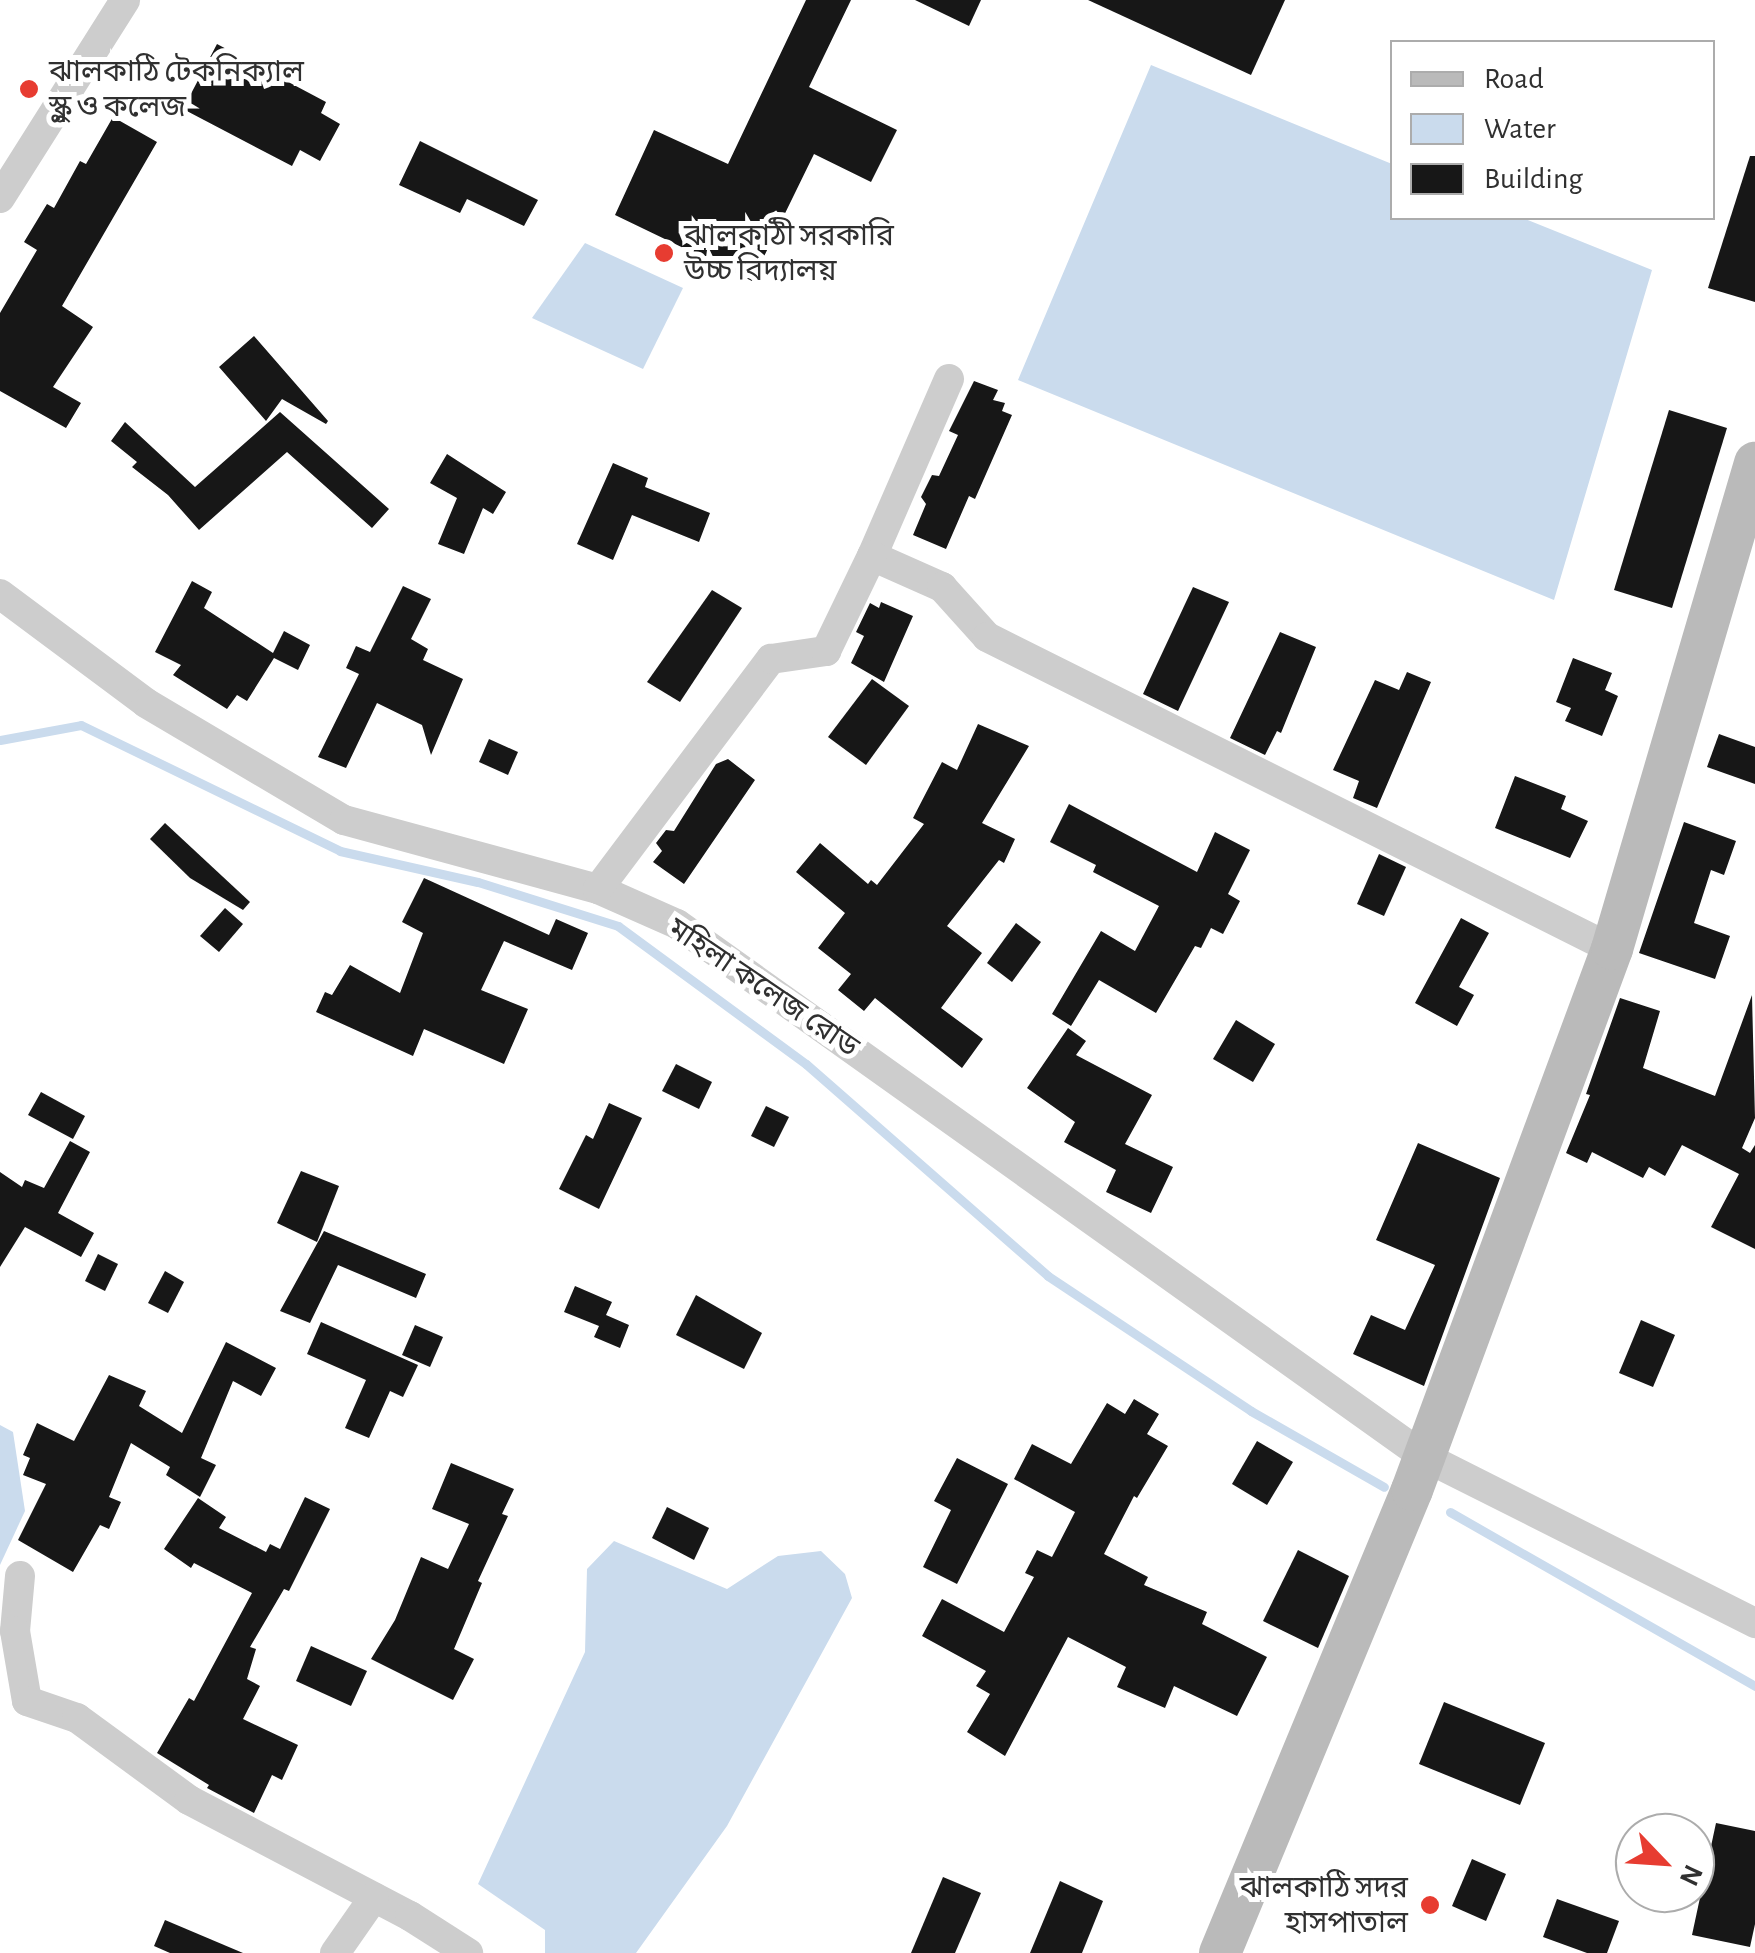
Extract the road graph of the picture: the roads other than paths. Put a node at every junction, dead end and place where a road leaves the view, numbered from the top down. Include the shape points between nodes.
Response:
1 (125, 0) edge
2 (0, 198) edge
3 (949, 380) dead end
4 (1755, 462) edge
5 (872, 556) junction
6 (0, 594) edge
7 (598, 890) junction
8 (1612, 949) junction
9 (1423, 1456) junction
10 (20, 1576) dead end
11 (1755, 1623) edge
12 (374, 1897) junction
13 (335, 1953) edge
14 (468, 1953) edge
15 (1220, 1953) edge

1 - 2 street
3 - 5 street
4 - 8 main road
5 - 7 street via 826,651 770,659
5 - 8 street via 942,586 987,637
6 - 7 street, মহিলা কলেজ রোড via 146,703 344,820
7 - 9 street, মহিলা কলেজ রোড via 676,924
8 - 9 main road
9 - 11 street, মহিলা কলেজ রোড
9 - 15 main road
10 - 12 street via 15,1631 28,1701 76,1718 190,1800
12 - 13 street
12 - 14 street

